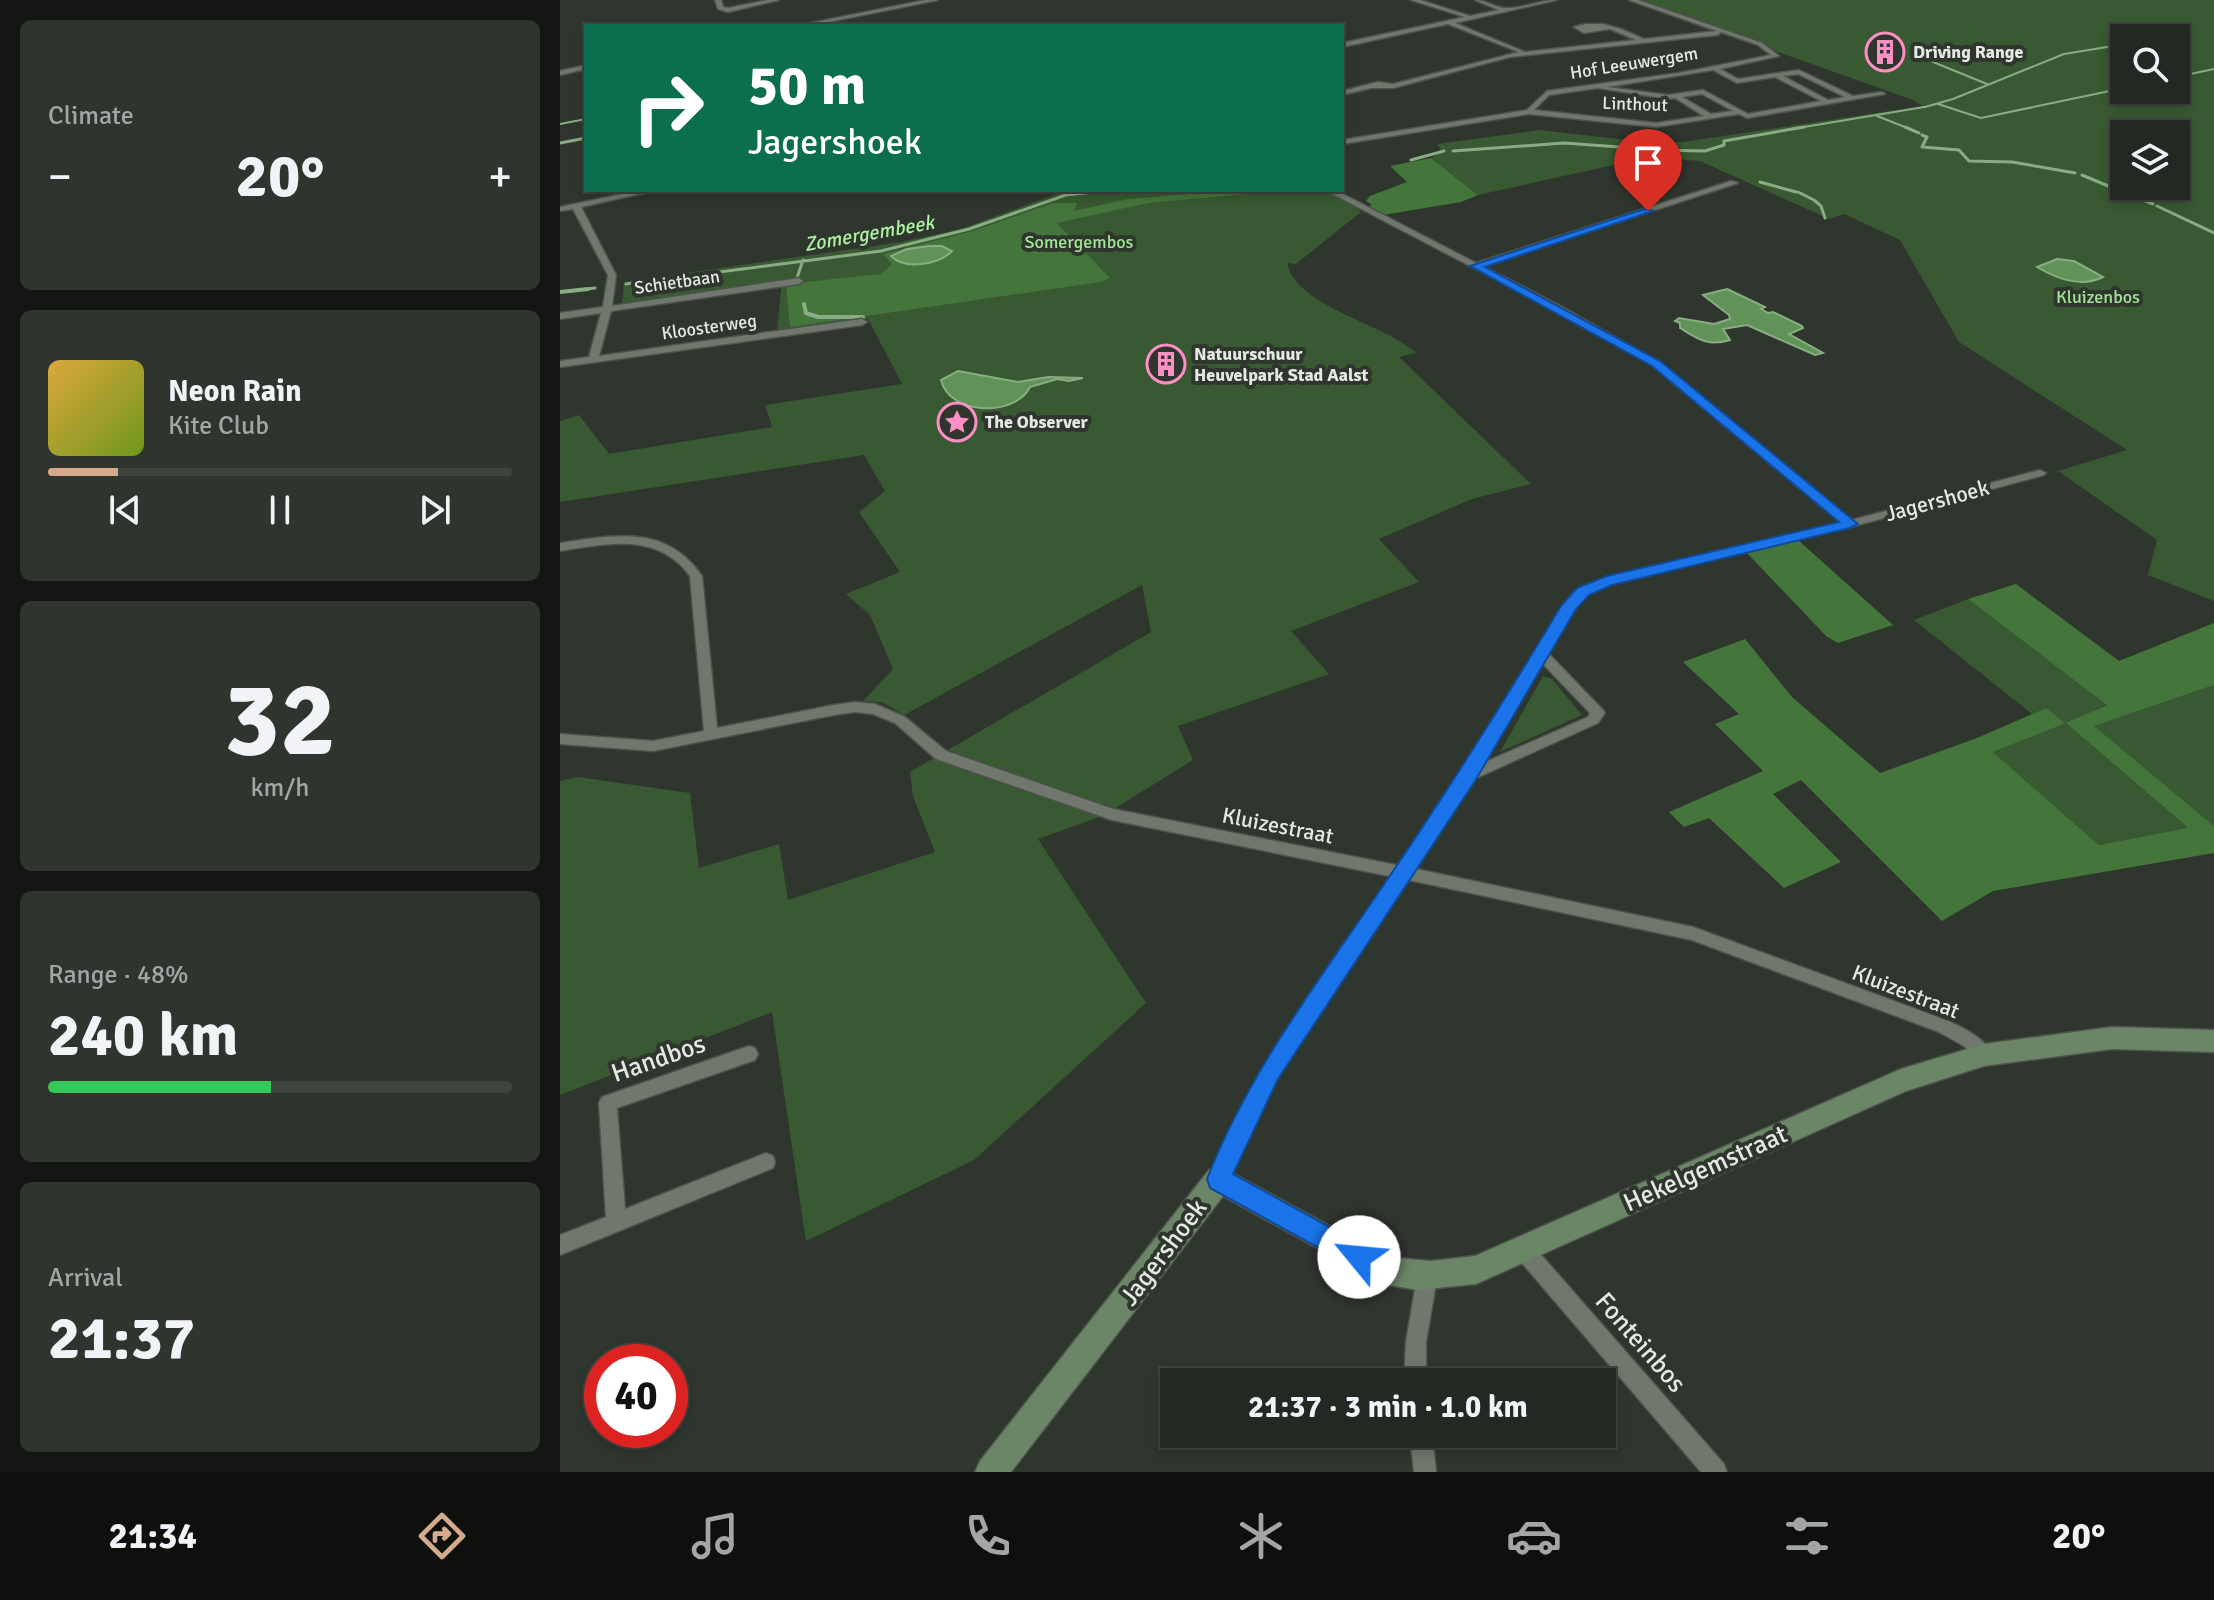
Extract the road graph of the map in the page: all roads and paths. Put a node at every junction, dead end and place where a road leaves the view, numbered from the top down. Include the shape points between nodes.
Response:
1 (718, 0) edge
2 (776, 0) edge
3 (935, 0) edge
4 (1414, 0) edge
5 (1478, 0) edge
6 (1554, 0) edge
7 (1632, 0) edge
8 (1505, 10) junction
9 (1472, 17) junction
10 (1448, 22) junction
11 (809, 24) edge
12 (1607, 27) dead end
13 (1723, 32) junction
14 (1644, 41) junction
15 (1344, 45) edge
16 (1511, 51) junction
17 (584, 67) edge
18 (1713, 68) junction
19 (560, 73) edge
20 (1775, 75) junction
21 (1593, 85) junction
22 (1344, 93) edge
23 (1882, 94) dead end
24 (1676, 96) junction
25 (1852, 98) junction
26 (1827, 102) junction
27 (1529, 112) junction
28 (1740, 112) junction
29 (1711, 117) junction
30 (1344, 142) edge
31 (1734, 183) dead end
32 (643, 192) edge
33 (1333, 192) edge
34 (576, 206) junction
35 (560, 209) edge
36 (1475, 266) junction
37 (795, 282) dead end
38 (606, 313) junction
39 (560, 316) edge
40 (862, 322) dead end
41 (560, 324) edge
42 (594, 358) junction
43 (560, 364) edge
44 (2040, 473) dead end
45 (1850, 524) junction
46 (560, 547) edge
47 (1540, 653) junction
48 (711, 736) junction
49 (560, 739) edge
50 (1469, 776) junction
51 (1405, 873) junction
52 (2214, 1041) edge
53 (749, 1054) dead end
54 (1984, 1055) junction
55 (766, 1162) dead end
56 (1219, 1179) junction
57 (616, 1224) junction
58 (560, 1245) edge
59 (1523, 1249) junction
60 (1427, 1277) junction
61 (1415, 1368) edge
62 (1422, 1448) edge
63 (991, 1472) edge
64 (1425, 1472) edge
65 (1716, 1472) edge

1 - 2 street via 720,8 728,10
3 - 11 street
4 - 9 street
5 - 8 street
6 - 8 street
7 - 13 street
8 - 9 street
9 - 10 street
10 - 15 street
10 - 16 street
12 - 14 street
13 - 14 street
13 - 18 street, Hof Leeuwergem via 1760,44 1776,56
14 - 16 street
16 - 22 street via 1393,86
17 - 19 street
18 - 20 street via 1737,81
18 - 21 street, Hof Leeuwergem
20 - 25 street via 1799,72
20 - 26 street
21 - 24 street, Linthout
21 - 27 street, Hof Leeuwergem via 1547,93
23 - 25 street, Linthout
24 - 28 street, Linthout via 1703,92
24 - 29 street
25 - 26 street, Linthout
26 - 28 street, Linthout via 1747,116
27 - 29 street, Linthout via 1656,125
27 - 30 street, Hof Leeuwergem
28 - 29 street, Linthout
31 - 36 street
32 - 34 street
33 - 36 street
34 - 35 street
34 - 38 street via 612,275
36 - 45 street via 1656,364
37 - 38 street, Schietbaan
38 - 39 street, Schietbaan
38 - 41 street, Schietbaan
38 - 42 street
40 - 42 street, Kloosterweg
42 - 43 street, Kloosterweg
44 - 45 street, Jagershoek
45 - 47 street, Jagershoek via 1607,581 1583,591 1569,606
46 - 48 street via 611,540 646,542 679,554 690,565 696,576
47 - 50 street, Jagershoek
47 - 50 street via 1598,713 1593,720
48 - 49 street, Kluizestraat via 653,746
48 - 51 street, Kluizestraat via 834,710 875,709 900,720 941,755 1112,814
50 - 51 street, Jagershoek
51 - 54 street, Kluizestraat via 1693,934 1945,1027
51 - 56 street, Jagershoek via 1270,1072
52 - 54 street, Hekelgemstraat via 2112,1038
53 - 57 street, Handbos via 608,1103
54 - 59 street, Hekelgemstraat via 1901,1081
55 - 57 street
56 - 60 street, Hekelgemstraat via 1383,1270
56 - 63 street, Jagershoek
57 - 58 street
59 - 60 street, Hekelgemstraat via 1476,1270
59 - 65 street, Fonteinbos
60 - 61 street
62 - 64 street

